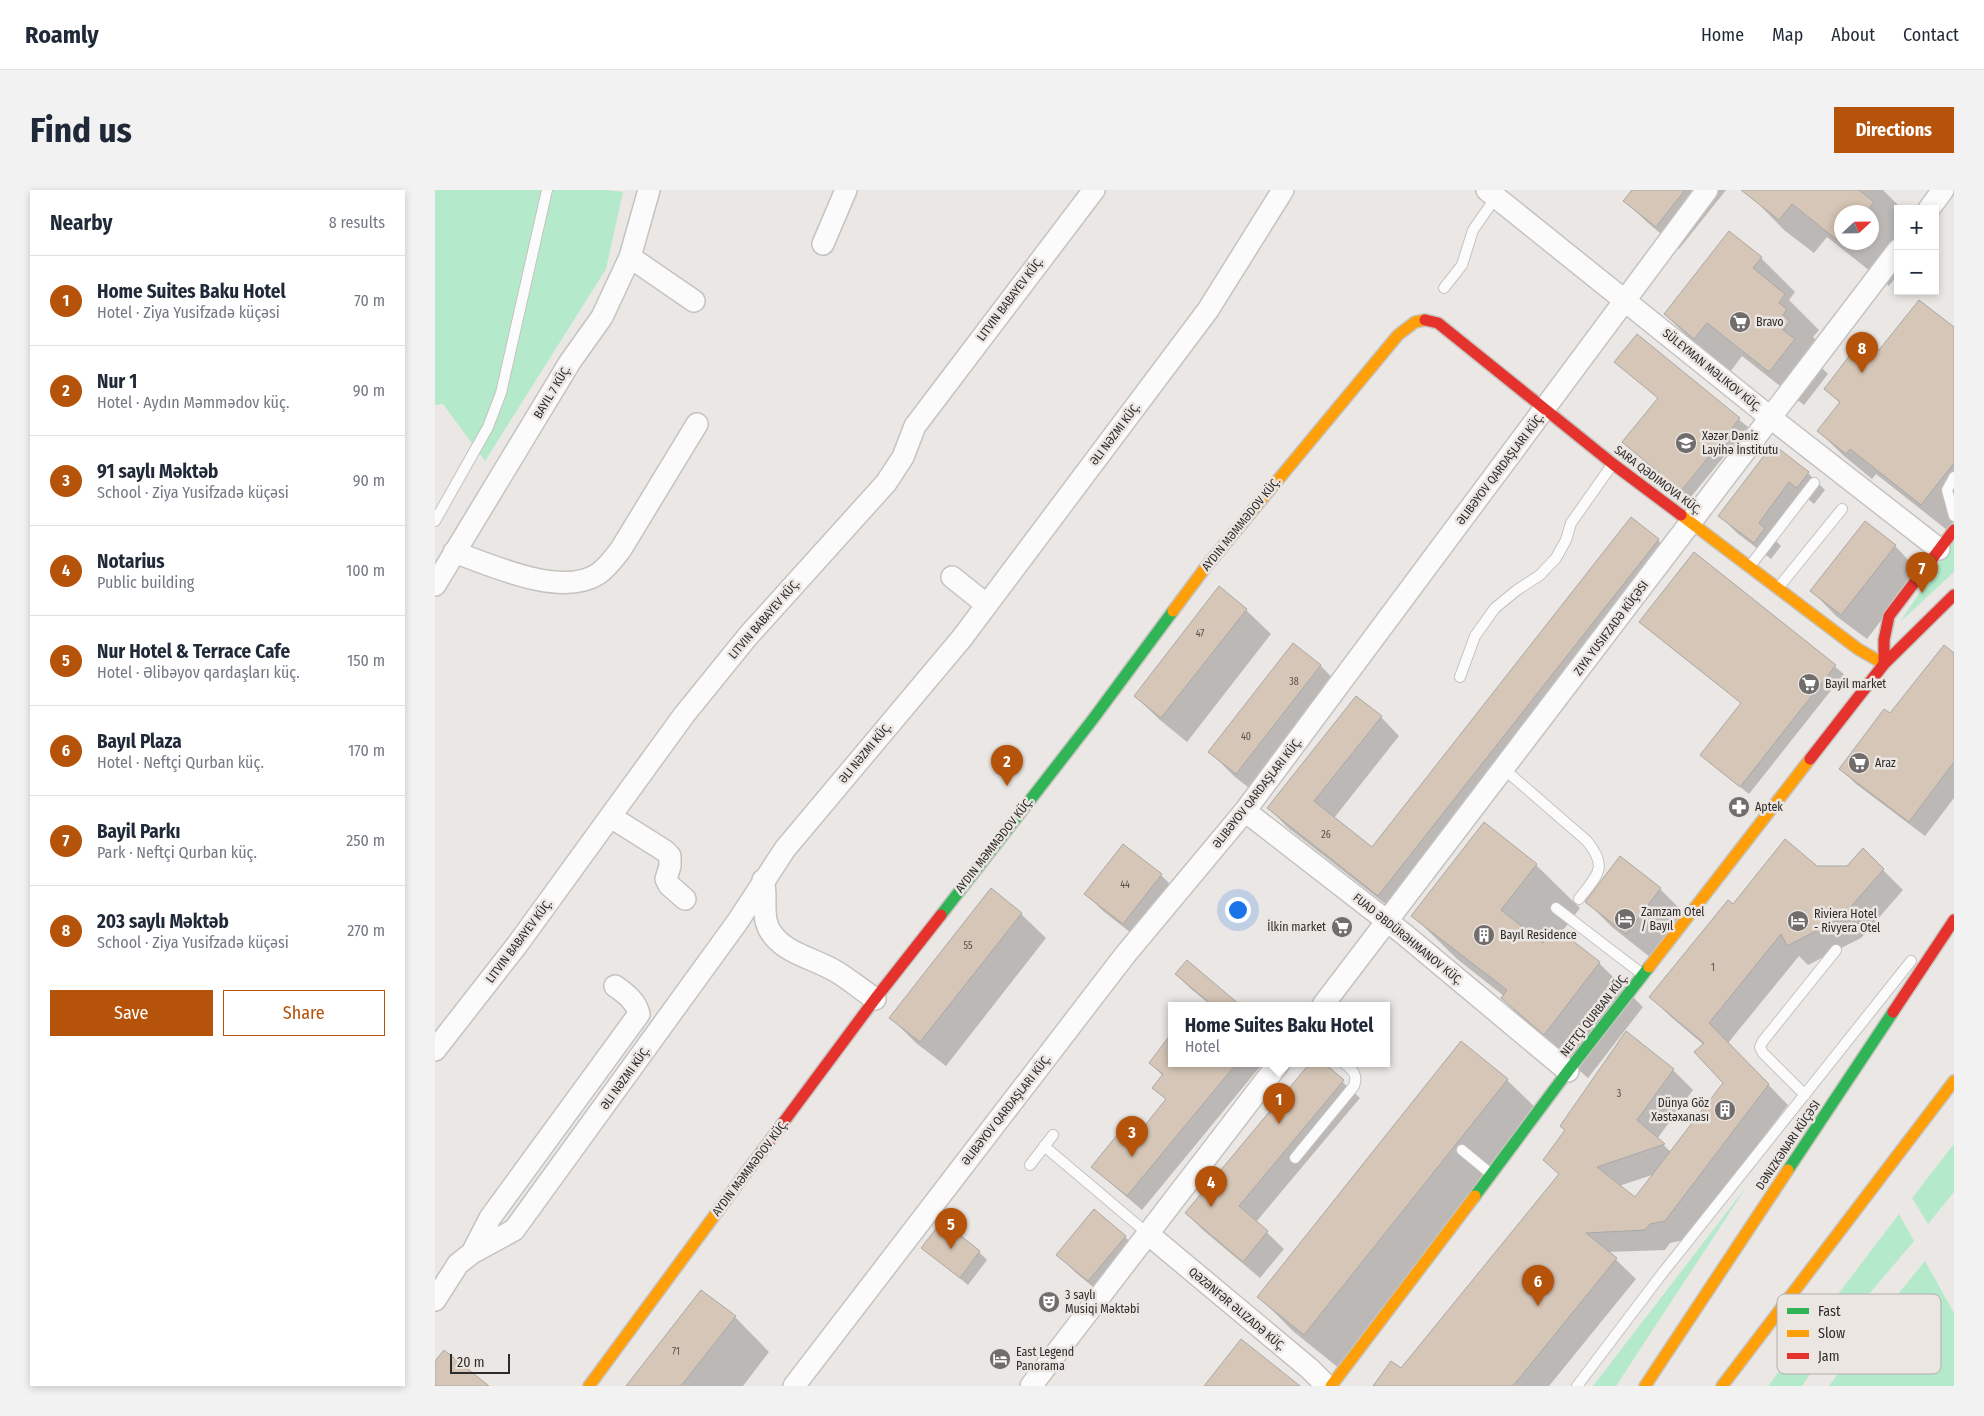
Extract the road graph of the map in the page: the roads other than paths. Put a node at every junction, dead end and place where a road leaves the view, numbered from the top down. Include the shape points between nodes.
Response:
1 (547, 190) edge
2 (649, 190) edge
3 (846, 190) edge
4 (1094, 190) edge
5 (1283, 190) edge
6 (1707, 190) edge
7 (1943, 190) edge
8 (1495, 192) edge
9 (1932, 205) edge
10 (823, 244) dead end
11 (1894, 255) edge
12 (630, 257) junction
13 (1444, 288) dead end
14 (1625, 300) junction
15 (694, 301) dead end
16 (1544, 409) junction
17 (1771, 418) junction
18 (697, 424) dead end
19 (1613, 464) junction
20 (1954, 477) edge
21 (1814, 483) dead end
22 (1843, 509) dead end
23 (1954, 516) edge
24 (435, 521) edge
25 (1691, 523) junction
26 (1954, 530) edge
27 (1939, 549) junction
28 (454, 552) junction
29 (1749, 567) junction
30 (951, 577) dead end
31 (435, 585) edge
32 (1778, 589) junction
33 (1954, 595) edge
34 (987, 605) junction
35 (1884, 664) junction
36 (1459, 677) dead end
37 (1504, 769) junction
38 (1245, 811) junction
39 (611, 817) junction
40 (763, 880) junction
41 (685, 899) dead end
42 (1579, 899) dead end
43 (1556, 908) dead end
44 (1954, 908) edge
45 (1954, 920) edge
46 (1387, 923) junction
47 (1929, 939) dead end
48 (1836, 950) dead end
49 (1917, 954) dead end
50 (1643, 975) junction
51 (615, 986) dead end
52 (875, 999) junction
53 (1325, 1002) edge
54 (435, 1050) edge
55 (1276, 1067) edge
56 (1349, 1067) edge
57 (1568, 1072) junction
58 (1954, 1081) edge
59 (1805, 1096) junction
60 (1053, 1135) dead end
61 (1044, 1146) junction
62 (1462, 1150) dead end
63 (1295, 1158) dead end
64 (1030, 1165) dead end
65 (1492, 1175) junction
66 (1147, 1233) junction
67 (472, 1253) junction
68 (1792, 1294) edge
69 (435, 1300) edge
70 (1777, 1314) edge
71 (589, 1386) edge
72 (794, 1386) edge
73 (1031, 1386) edge
74 (1327, 1386) edge
75 (1331, 1386) edge
76 (1577, 1386) edge
77 (1645, 1386) edge
78 (1722, 1386) edge

1 - 24 lane via 501,393 488,427
2 - 12 street
3 - 10 street
4 - 39 street, LITVIN BABAYEV KÜÇ. via 915,426 903,457 886,483 748,636 684,715
5 - 34 street, ƏLI NƏZMI KÜÇ. via 1208,310
6 - 14 street
7 - 9 street
8 - 13 lane via 1473,230 1462,265
8 - 14 street, SÜLEYMAN MƏLIKOV KÜÇ.
11 - 17 street, ZIYA YUSIFZADƏ KÜÇƏSI
12 - 15 street
12 - 28 street via 602,317 570,362
14 - 16 street
14 - 17 street, SÜLEYMAN MƏLIKOV KÜÇ.
16 - 19 main road, SARA QƏDIMOVA KÜÇ.
16 - 38 street
16 - 52 main road, SARA QƏDIMOVA KÜÇ. via 1437,323 1429,319 1418,320 1407,326 1217,553 1093,719
17 - 25 street, ZIYA YUSIFZADƏ KÜÇƏSI
17 - 27 street, SÜLEYMAN MƏLIKOV KÜÇ.
18 - 28 street via 621,549 597,575 581,582 541,580
19 - 25 main road, SARA QƏDIMOVA KÜÇ.
19 - 36 lane via 1571,524 1556,558 1540,575 1495,608 1475,636
20 - 23 lane via 1947,490
21 - 29 lane
22 - 32 lane
25 - 29 main road, SARA QƏDIMOVA KÜÇ.
25 - 37 street, ZIYA YUSIFZADƏ KÜÇƏSI
26 - 27 main road
27 - 35 main road via 1889,616 1883,631
28 - 31 street
29 - 32 main road, SARA QƏDIMOVA KÜÇ.
30 - 34 street
32 - 35 main road, SARA QƏDIMOVA KÜÇ.
33 - 35 main road, NEFTÇI QURBAN KÜÇ.
34 - 40 street, ƏLI NƏZMI KÜÇ. via 799,831
35 - 50 main road, NEFTÇI QURBAN KÜÇ.
37 - 42 lane via 1594,850 1599,860 1599,872
37 - 46 street, ZIYA YUSIFZADƏ KÜÇƏSI
38 - 46 street, FUAD ƏBDÜRƏHMANOV KÜÇ.
38 - 72 street via 1125,955
39 - 41 street via 670,856 666,879
39 - 54 street, LITVIN BABAYEV KÜÇ.
40 - 52 street via 765,916 770,930 782,944 836,971
40 - 67 street, ƏLI NƏZMI KÜÇ. via 738,921 514,1230
43 - 50 lane
44 - 47 lane
45 - 77 main road
46 - 53 street, ZIYA YUSIFZADƏ KÜÇƏSI
46 - 57 street, FUAD ƏBDÜRƏHMANOV KÜÇ.
48 - 59 lane via 1761,1047 1763,1053
49 - 59 lane
50 - 57 main road, NEFTÇI QURBAN KÜÇ.
51 - 67 street via 633,1000 639,1014 490,1218
52 - 71 main road
55 - 66 street
56 - 63 lane via 1354,1071 1354,1086
57 - 65 main road, NEFTÇI QURBAN KÜÇ.
58 - 68 main road
59 - 76 lane via 1661,1275
60 - 61 lane
61 - 64 lane
61 - 66 lane
62 - 65 lane
65 - 75 main road, NEFTÇI QURBAN KÜÇ.
66 - 73 street
66 - 74 street, QƏZƏNFƏR ƏLIZADƏ KÜÇ.
67 - 69 street, ƏLI NƏZMI KÜÇ. via 459,1264
70 - 78 main road

